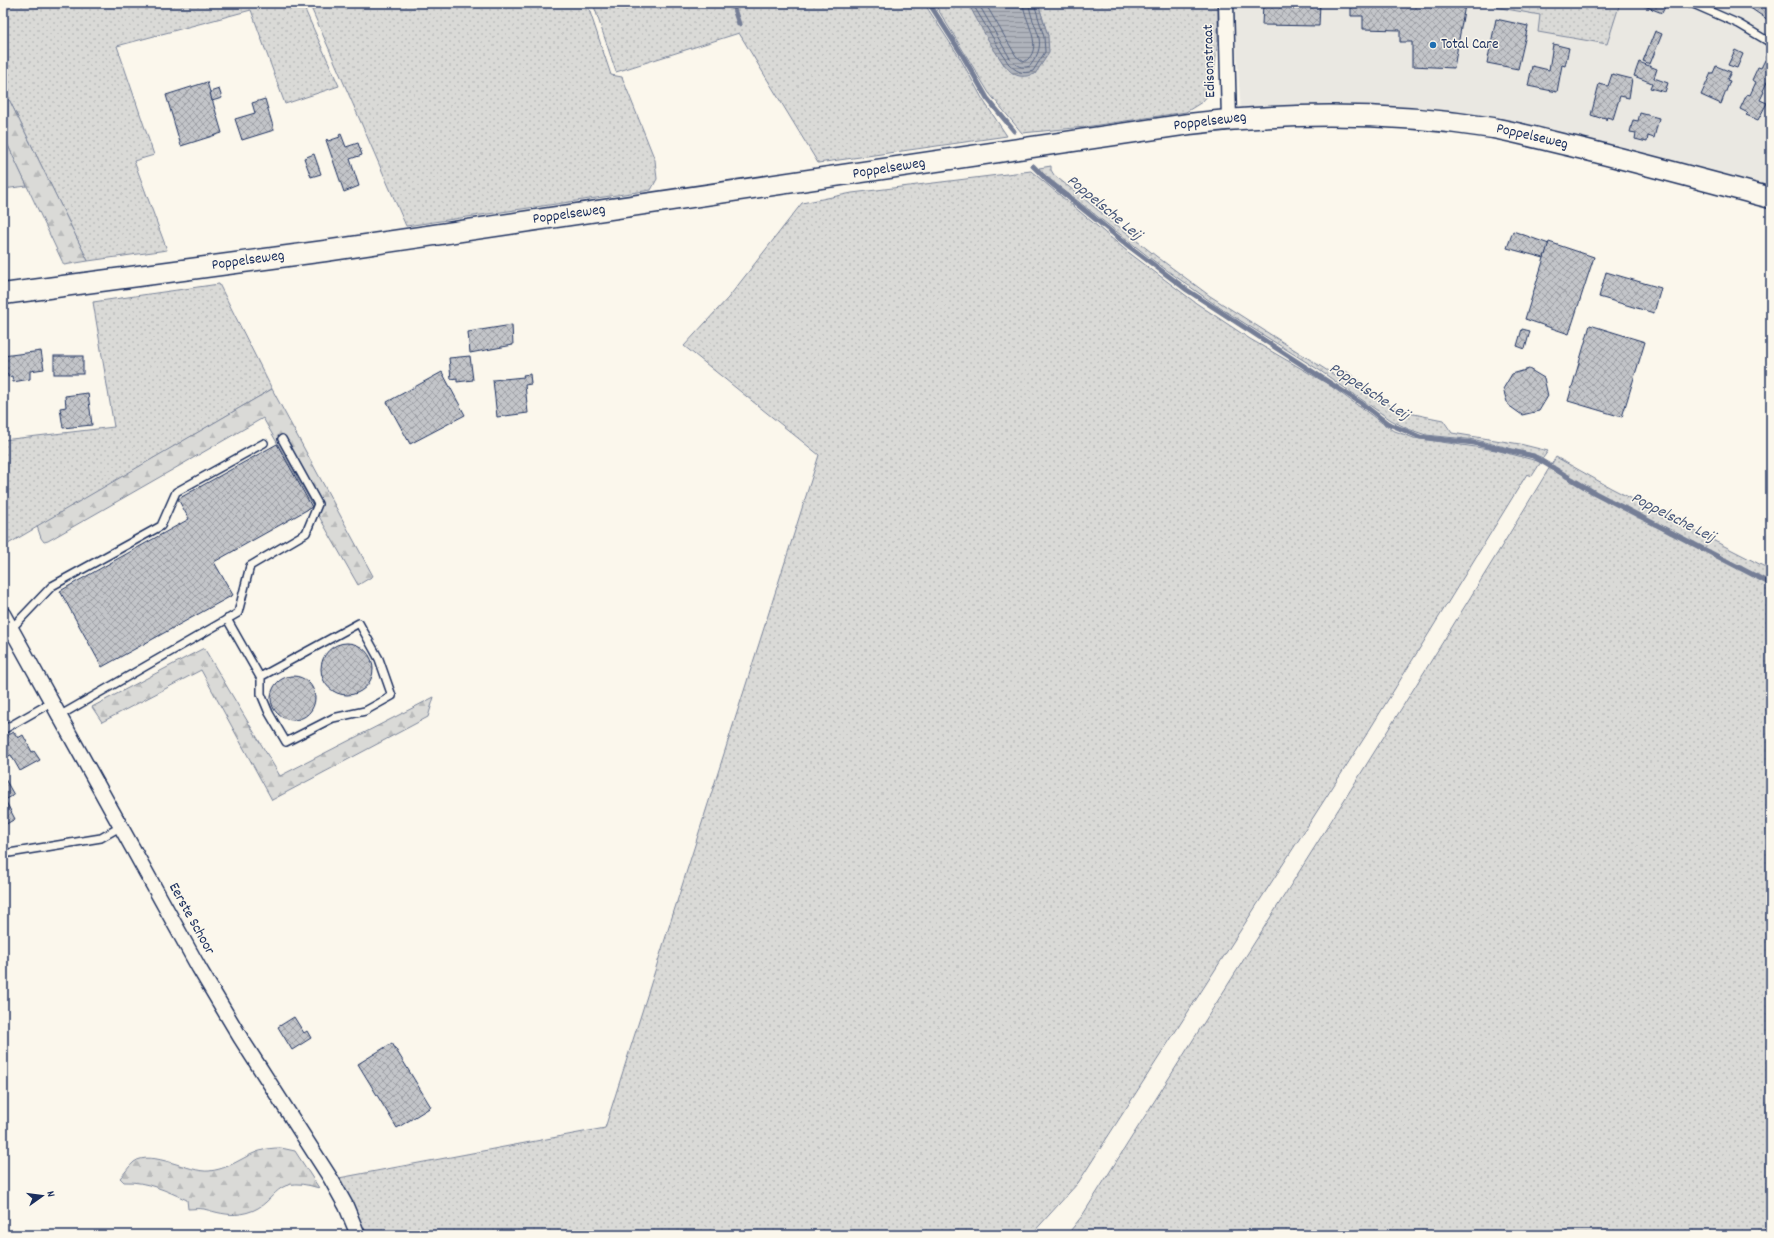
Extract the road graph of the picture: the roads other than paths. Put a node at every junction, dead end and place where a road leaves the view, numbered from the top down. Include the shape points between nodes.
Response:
1 (1226, 3) edge
2 (1691, 3) edge
3 (1771, 43) edge
4 (1229, 119) junction
5 (1771, 198) edge
6 (3, 294) edge
7 (282, 439) dead end
8 (264, 443) dead end
9 (3, 614) edge
10 (227, 619) junction
11 (11, 629) junction
12 (260, 677) junction
13 (52, 702) junction
14 (59, 716) junction
15 (3, 730) edge
16 (120, 827) junction
17 (3, 854) edge
18 (358, 1235) edge

1 - 4 street, Edisonstraat
2 - 3 lane via 1739,24
4 - 5 street, Poppelseweg via 1355,114 1421,119 1494,129 1600,153
4 - 6 street, Poppelseweg via 317,252
7 - 10 lane via 318,504 306,533 250,566 238,613
8 - 11 lane via 176,492 161,526 52,586
9 - 11 street, Eerste Schoor
10 - 12 lane
10 - 14 lane
11 - 13 street, Eerste Schoor
12 - 12 lane via 262,694 269,713 286,742 333,718 365,711 392,696 379,659 359,623
13 - 14 street, Eerste Schoor
13 - 15 lane
14 - 16 street, Eerste Schoor
16 - 17 lane via 101,838
16 - 18 street, Eerste Schoor via 240,1037 331,1179

